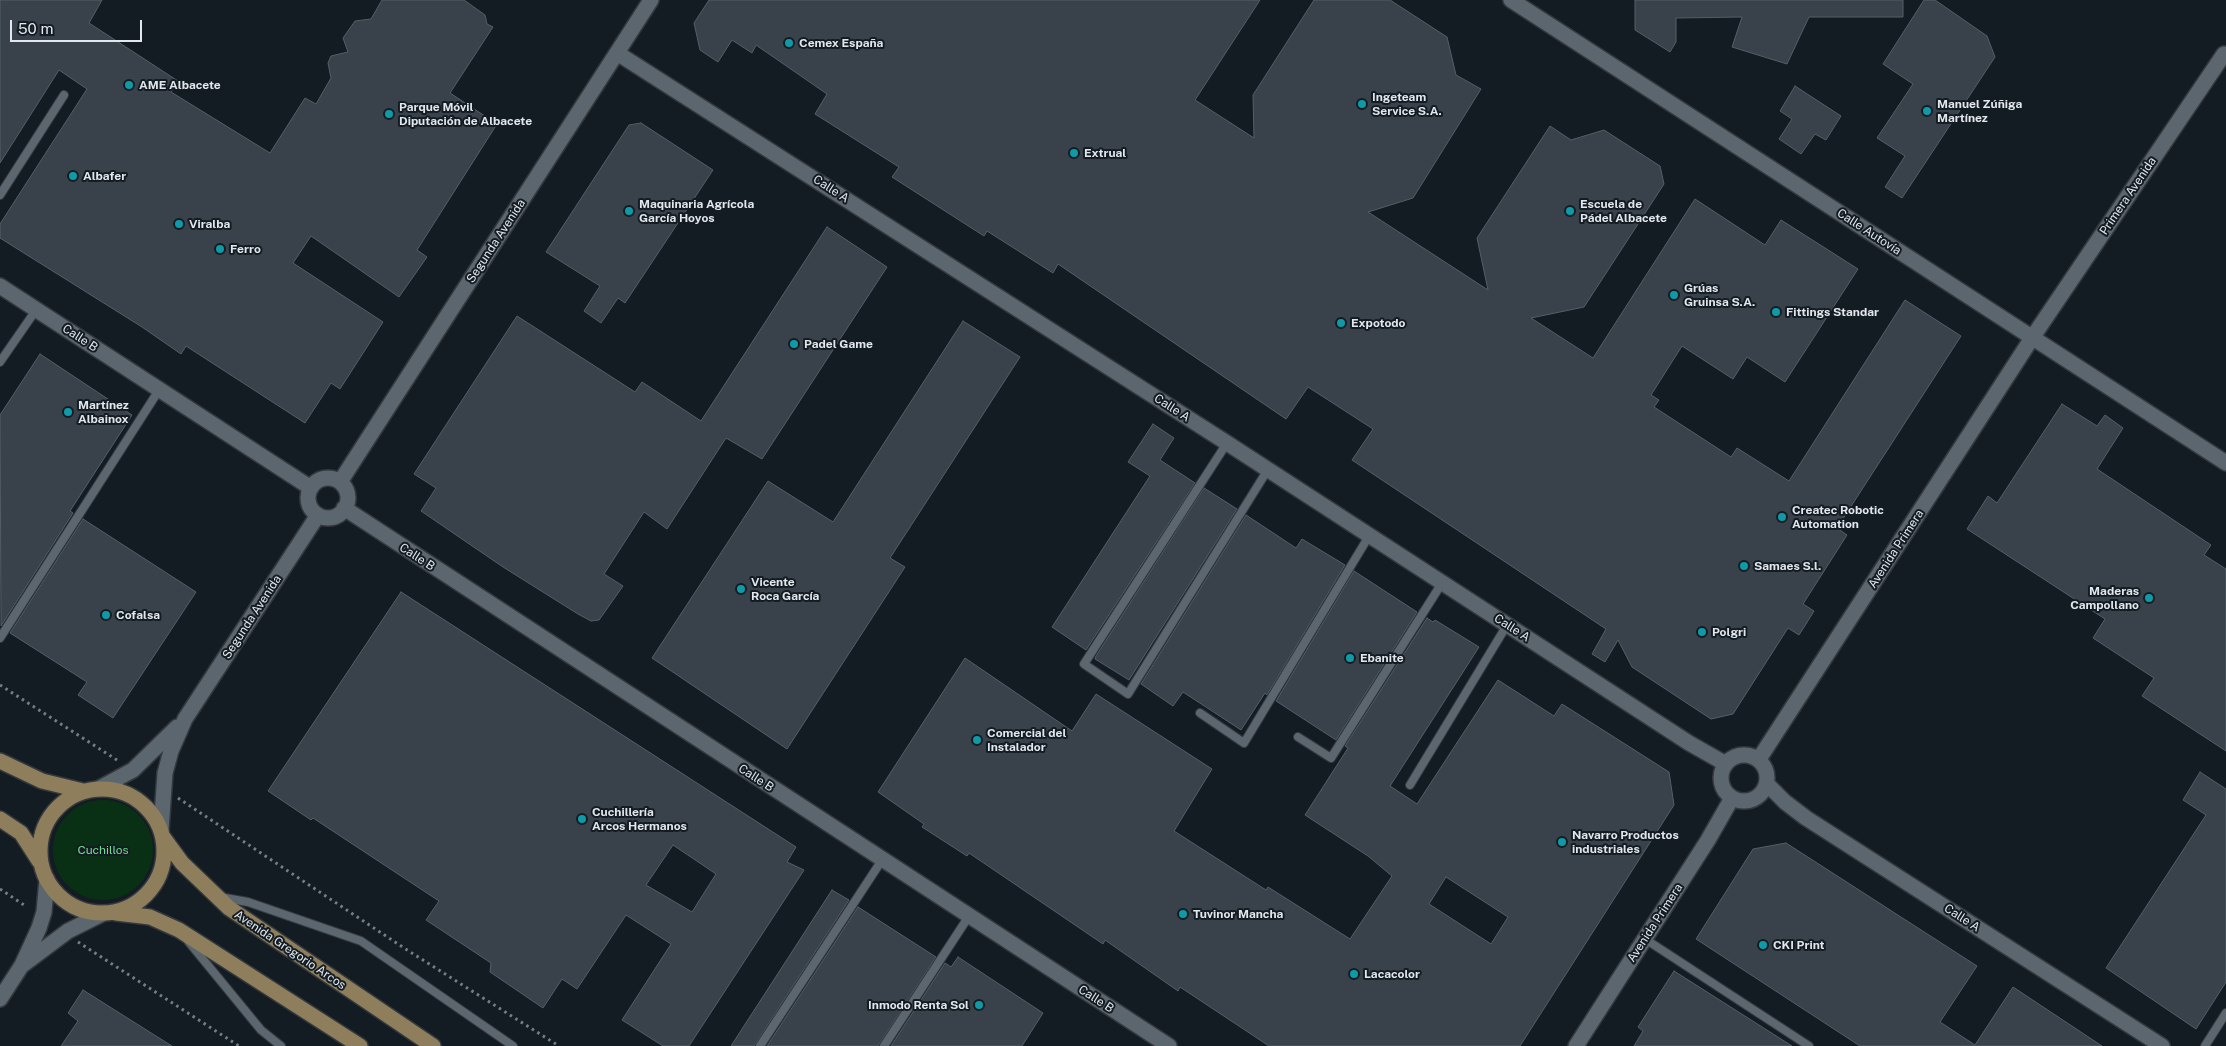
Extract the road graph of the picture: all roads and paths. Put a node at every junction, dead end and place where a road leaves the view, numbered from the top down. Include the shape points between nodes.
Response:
1 (651, 0) edge
2 (1512, 0) edge
3 (618, 53) junction
4 (2224, 54) dead end
5 (64, 95) dead end
6 (0, 195) edge
7 (0, 286) edge
8 (36, 310) junction
9 (2032, 338) junction
10 (0, 362) edge
11 (159, 390) junction
12 (1227, 443) junction
13 (2226, 463) edge
14 (1267, 471) junction
15 (340, 482) junction
16 (311, 488) junction
17 (344, 508) junction
18 (318, 515) junction
19 (1369, 536) junction
20 (1442, 583) junction
21 (1507, 625) junction
22 (0, 638) edge
23 (0, 685) edge
24 (1200, 713) dead end
25 (185, 719) junction
26 (1298, 737) dead end
27 (1759, 759) junction
28 (0, 761) edge
29 (1726, 764) junction
30 (133, 770) junction
31 (1767, 784) junction
32 (1410, 785) dead end
33 (164, 789) junction
34 (90, 790) junction
35 (1732, 798) junction
36 (0, 819) edge
37 (162, 833) junction
38 (882, 860) junction
39 (40, 864) junction
40 (47, 879) junction
41 (0, 889) edge
42 (217, 896) junction
43 (107, 913) junction
44 (32, 914) dead end
45 (969, 916) junction
46 (179, 930) junction
47 (1645, 939) junction
48 (74, 940) dead end
49 (22, 965) junction
50 (0, 999) edge
51 (2226, 1013) edge
52 (239, 1046) edge
53 (281, 1046) edge
54 (360, 1046) edge
55 (433, 1046) edge
56 (514, 1046) edge
57 (559, 1046) edge
58 (760, 1046) edge
59 (884, 1046) edge
60 (1169, 1046) edge
61 (1576, 1046) edge
62 (1809, 1046) edge
63 (2162, 1046) edge
64 (2204, 1046) edge

1 - 3 street, Segunda Avenida
2 - 9 street, Calle Autovía
3 - 12 street, Calle A
3 - 15 street, Segunda Avenida
4 - 9 street, Primera Avenida
5 - 6 lane
7 - 8 street, Calle B
8 - 10 lane
8 - 11 street, Calle B
9 - 13 street, Calle Autovía
9 - 27 street, Avenida Primera
11 - 16 street, Calle B
11 - 22 lane
12 - 14 street, Calle A
12 - 14 lane via 1084,664 1128,694
14 - 19 street, Calle A
15 - 16 street via 321,479
15 - 17 street via 347,495
16 - 18 street via 308,500
17 - 18 street via 333,517
17 - 38 street, Calle B
18 - 25 street, Segunda Avenida
19 - 20 street, Calle A
19 - 24 lane via 1244,743
20 - 21 street, Calle A
20 - 26 lane via 1331,758
21 - 29 street, Calle A
21 - 32 lane
23 - 30 path
25 - 30 street
25 - 33 street via 171,751
27 - 29 street via 1738,755
27 - 31 street via 1767,770
28 - 34 main road via 42,781
29 - 35 street via 1721,772 1721,782
30 - 34 street
31 - 35 street via 1753,800
31 - 63 street, Calle A via 1806,818
33 - 37 street
33 - 57 path
34 - 37 main road via 108,789 132,796 154,817
34 - 39 main road via 61,803 48,818 40,838
35 - 47 street, Avenida Primera
36 - 39 main road via 21,833
37 - 42 main road, Avenida Gregorio Arcos via 182,863
37 - 43 main road via 164,858 157,878 146,894 127,907
38 - 45 street, Calle B
38 - 58 lane
39 - 40 main road
40 - 43 main road via 51,887 72,906
40 - 49 street via 44,912
41 - 44 path via 26,906
42 - 55 main road, Avenida Gregorio Arcos via 228,908 265,934
42 - 56 lane via 248,902 361,942
43 - 46 main road via 150,917
43 - 49 street via 68,931
45 - 59 lane
45 - 60 street, Calle B
46 - 53 lane via 261,1030
46 - 54 main road
47 - 61 street, Avenida Primera
47 - 62 lane
48 - 52 path
49 - 50 street
51 - 64 lane

